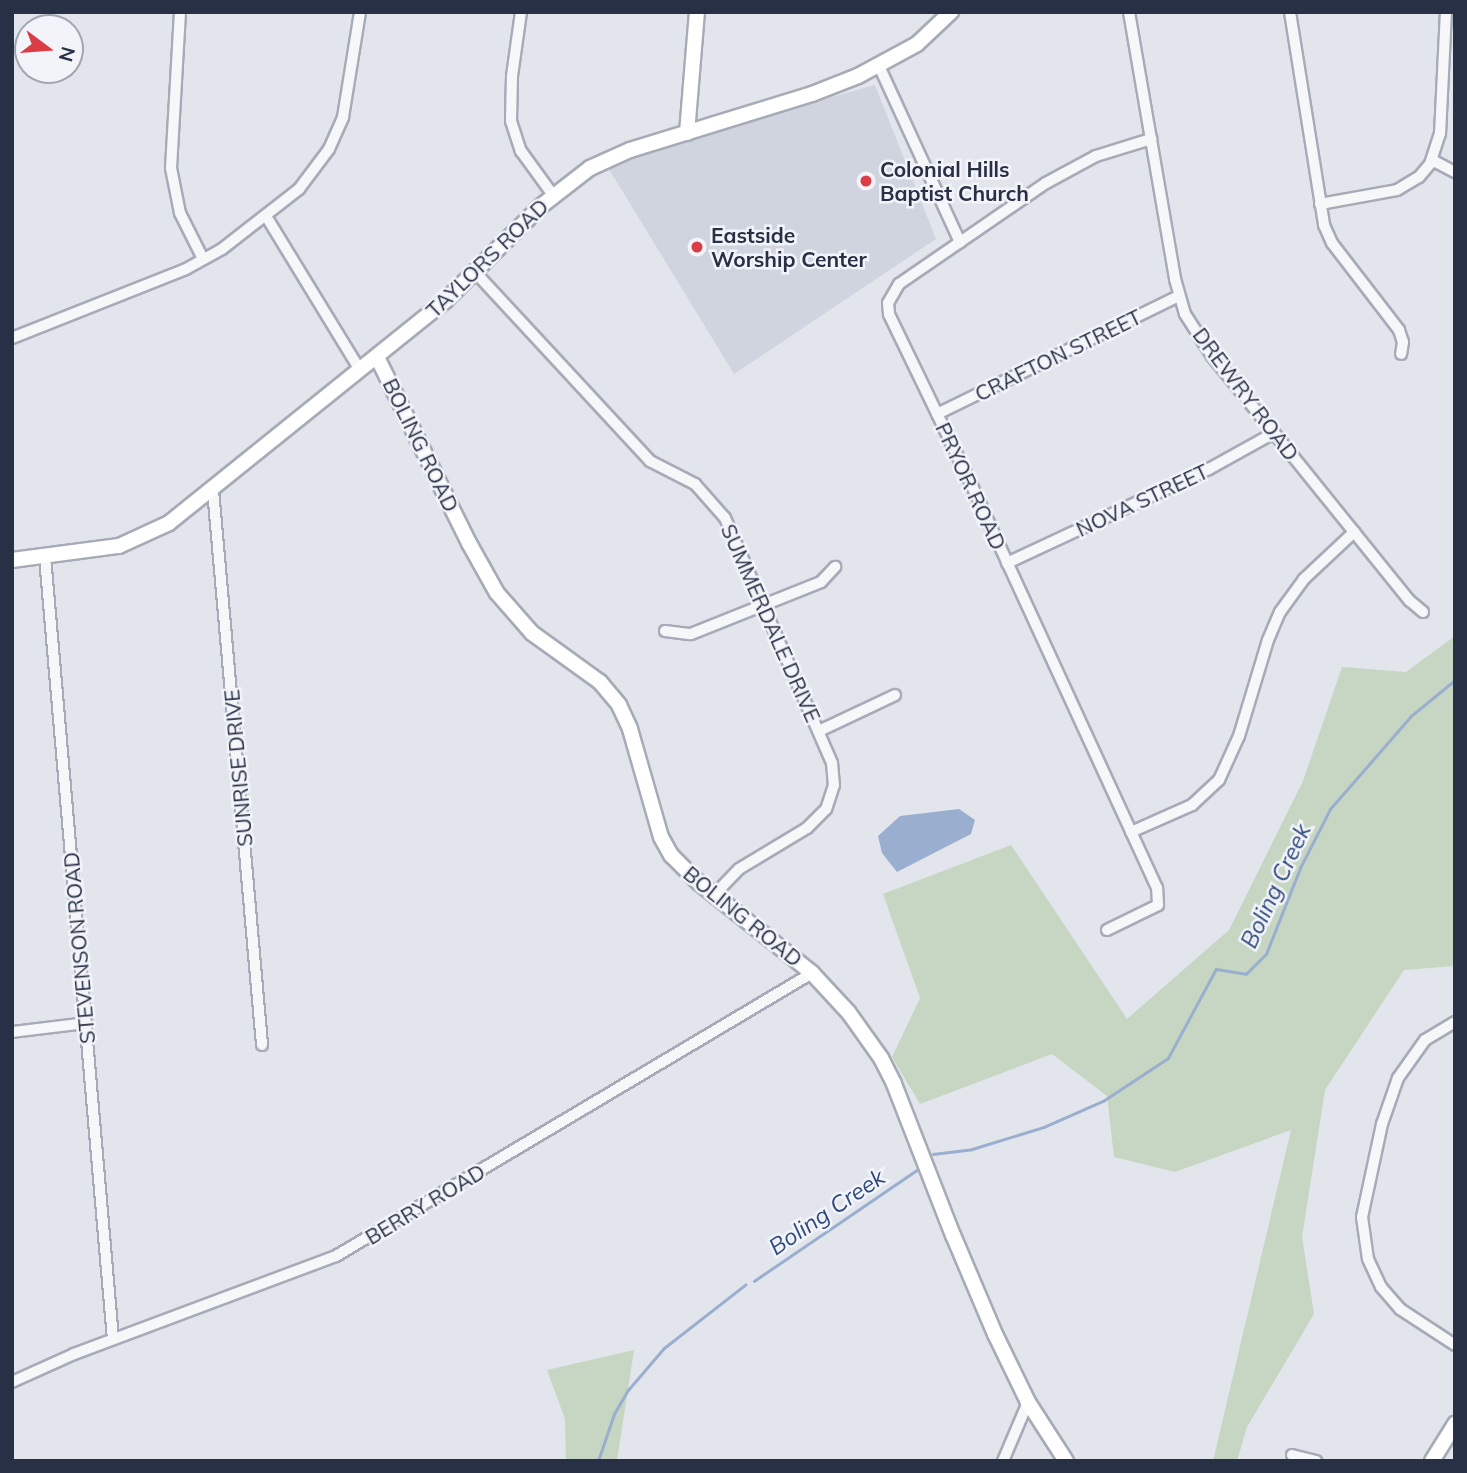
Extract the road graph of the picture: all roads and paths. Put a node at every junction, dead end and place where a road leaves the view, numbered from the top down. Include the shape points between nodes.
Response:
1 (180, 12) edge
2 (360, 12) edge
3 (521, 12) edge
4 (697, 12) edge
5 (951, 12) edge
6 (1129, 12) edge
7 (1290, 12) edge
8 (1446, 12) edge
9 (879, 66) junction
10 (687, 133) junction
11 (1151, 139) junction
12 (1432, 160) junction
13 (1455, 172) edge
14 (553, 195) junction
15 (1320, 204) junction
16 (266, 216) junction
17 (960, 242) junction
18 (203, 260) junction
19 (476, 273) junction
20 (1179, 296) junction
21 (12, 338) edge
22 (1401, 354) dead end
23 (377, 356) junction
24 (360, 370) junction
25 (937, 414) junction
26 (1274, 433) junction
27 (213, 490) junction
28 (1354, 532) junction
29 (45, 557) junction
30 (12, 560) edge
31 (1007, 563) junction
32 (835, 567) dead end
33 (764, 606) junction
34 (1423, 612) dead end
35 (665, 631) dead end
36 (895, 695) dead end
37 (819, 731) junction
38 (1131, 832) junction
39 (715, 894) junction
40 (1107, 930) dead end
41 (812, 973) junction
42 (1455, 1022) edge
43 (86, 1023) junction
44 (12, 1032) edge
45 (262, 1045) dead end
46 (113, 1339) junction
47 (1455, 1345) edge
48 (12, 1382) edge
49 (1028, 1402) junction
50 (1455, 1424) edge
51 (1292, 1455) dead end
52 (1003, 1461) edge
53 (1066, 1461) edge
54 (1316, 1461) edge
55 (1432, 1461) edge

1 - 18 street via 172,168 180,213
2 - 16 street via 351,82 337,133 309,178
3 - 14 street via 511,121 521,151
4 - 10 street
5 - 9 street, TAYLORS ROAD via 917,44
6 - 11 street, DREWRY ROAD
7 - 15 street
8 - 12 street via 1443,105
9 - 10 street, TAYLORS ROAD via 812,94
9 - 17 street
10 - 14 street, TAYLORS ROAD via 604,160
11 - 17 street, PRYOR ROAD via 1072,167
11 - 20 street, DREWRY ROAD
12 - 13 street
12 - 15 street via 1419,177 1397,190
14 - 19 street, TAYLORS ROAD
15 - 22 street via 1332,243 1399,330
16 - 18 street
16 - 24 street
17 - 25 street, PRYOR ROAD via 899,284 888,303 889,314
18 - 21 street
19 - 23 street, TAYLORS ROAD
19 - 33 street, SUMMERDALE DRIVE via 650,461 695,484 709,497 725,518
20 - 25 street, CRAFTON STREET
20 - 26 street, DREWRY ROAD via 1212,356
23 - 24 street, TAYLORS ROAD
23 - 39 street, BOLING ROAD via 492,586 532,633 610,692 630,729 666,847
24 - 27 street, TAYLORS ROAD
25 - 31 street, PRYOR ROAD
26 - 28 street, DREWRY ROAD
26 - 31 street, NOVA STREET via 1209,469
27 - 29 street, TAYLORS ROAD via 169,523 135,541
27 - 45 street, SUNRISE DRIVE
28 - 34 street, DREWRY ROAD
28 - 38 street via 1304,579 1280,612 1239,736 1219,780 1192,805
29 - 30 street, TAYLORS ROAD
29 - 43 street, STEVENSON ROAD
31 - 38 street, PRYOR ROAD
32 - 33 street via 821,582
33 - 35 street via 691,634
33 - 37 street, SUMMERDALE DRIVE
36 - 37 street
37 - 39 street, SUMMERDALE DRIVE via 832,763 834,785 826,809 807,828 739,869
38 - 40 street, PRYOR ROAD via 1159,901
39 - 41 street, BOLING ROAD
41 - 46 street, BERRY ROAD via 356,1246
41 - 49 street, BOLING ROAD via 849,1013 888,1072 969,1275
42 - 47 street via 1426,1040 1398,1078 1382,1124 1362,1217 1368,1259 1381,1287 1400,1309
43 - 44 street
43 - 46 street, STEVENSON ROAD
46 - 48 street, BERRY ROAD
49 - 52 street
49 - 53 street, BOLING ROAD
50 - 55 street
51 - 54 street

